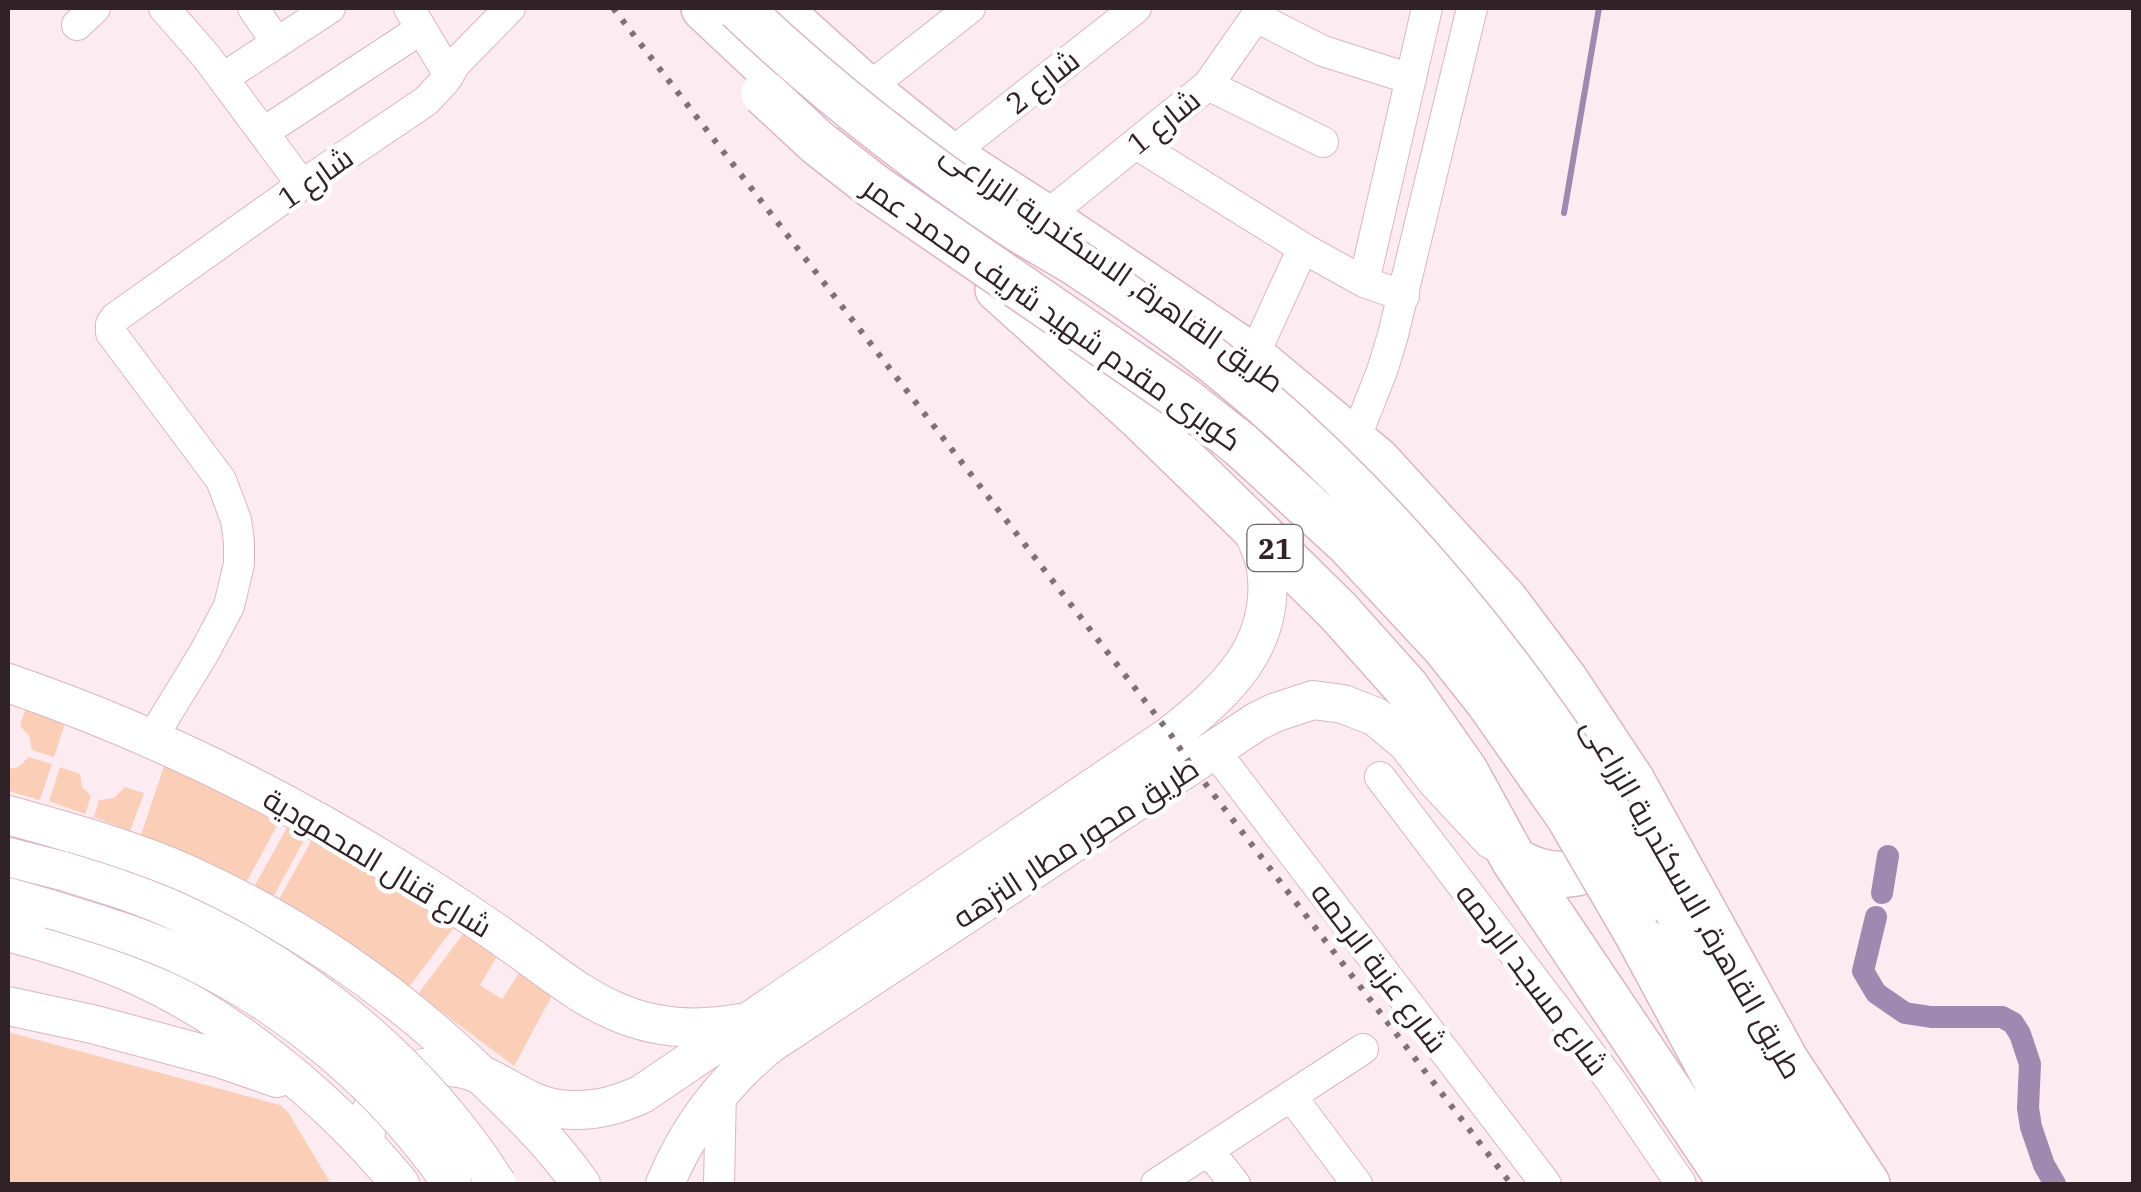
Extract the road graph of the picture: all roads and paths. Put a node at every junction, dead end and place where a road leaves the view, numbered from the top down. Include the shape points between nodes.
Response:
1 (164, 8) edge
2 (252, 8) edge
3 (330, 8) edge
4 (510, 8) edge
5 (670, 8) edge
6 (704, 8) edge
7 (739, 8) edge
8 (970, 8) edge
9 (1136, 8) edge
10 (1427, 8) edge
11 (1472, 8) edge
12 (785, 10) edge
13 (1259, 12) edge
14 (415, 18) edge
15 (277, 43) junction
16 (448, 75) junction
17 (223, 78) junction
18 (1410, 79) junction
19 (1208, 85) junction
20 (867, 88) junction
21 (264, 132) junction
22 (1323, 142) dead end
23 (1136, 144) junction
24 (948, 155) junction
25 (302, 185) junction
26 (1045, 217) junction
27 (1303, 248) junction
28 (1364, 282) junction
29 (1404, 296) junction
30 (1214, 331) junction
31 (1253, 357) junction
32 (1140, 417) junction
33 (1354, 442) junction
34 (1250, 524) junction
35 (8, 682) edge
36 (152, 738) junction
37 (1214, 750) junction
38 (1380, 778) dead end
39 (1632, 782) junction
40 (8, 815) edge
41 (8, 857) edge
42 (1514, 860) junction
43 (8, 897) edge
44 (1649, 916) junction
45 (8, 932) edge
46 (394, 998) junction
47 (8, 1006) edge
48 (744, 1023) junction
49 (1363, 1049) dead end
50 (481, 1074) junction
51 (721, 1089) junction
52 (310, 1091) junction
53 (1291, 1096) junction
54 (365, 1142) junction
55 (1208, 1150) junction
56 (400, 1184) edge
57 (452, 1184) edge
58 (498, 1184) edge
59 (581, 1184) edge
60 (666, 1184) edge
61 (719, 1184) edge
62 (1156, 1184) edge
63 (1235, 1184) edge
64 (1357, 1184) edge
65 (1546, 1184) edge
66 (1681, 1184) edge
67 (1732, 1184) edge
68 (1779, 1184) edge
69 (1826, 1184) edge
70 (1867, 1184) edge

1 - 17 street
2 - 15 street
3 - 15 street
4 - 16 street, شارع 1
5 - 44 highway, كوبرى مقدم شهيد شريف محمد عمر, bridge via 818,144 1184,400 1348,542 1488,701
6 - 32 highway, 21
7 - 44 highway, كوبرى مقدم شهيد شريف محمد عمر, bridge via 868,123 1189,342 1340,474 1500,654 1586,774
8 - 20 street
9 - 24 street, شارع 2
10 - 18 street
11 - 29 street
12 - 20 highway, طريق القاهرة, الاسكندرية الزراعى
13 - 18 street via 1323,50
13 - 19 street, شارع 1
14 - 16 street
14 - 21 street
15 - 17 street
16 - 25 street, شارع 1 via 426,101
17 - 21 street
18 - 28 street
19 - 22 street
19 - 23 street, شارع 1
20 - 24 highway, طريق القاهرة, الاسكندرية الزراعى
21 - 25 street
23 - 26 street, شارع 1
23 - 27 street
24 - 26 highway, طريق القاهرة, الاسكندرية الزراعى
25 - 36 street, شارع 1 via 111,324 111,333 220,480 239,542 229,606
26 - 30 highway, طريق القاهرة, الاسكندرية الزراعى
27 - 28 street
27 - 31 street
28 - 29 street
29 - 33 street
30 - 31 highway, طريق القاهرة, الاسكندرية الزراعى
30 - 32 highway via 1172,340 1155,355 1138,395
31 - 33 highway, طريق القاهرة, الاسكندرية الزراعى
32 - 34 highway, 21
33 - 39 highway, طريق القاهرة, الاسكندرية الزراعى via 1378,460 1504,600
34 - 42 highway, 21 via 1406,687 1465,771
34 - 48 main road, طريق محور مطار النزهه via 1267,587 1252,650 1227,687 1171,736
35 - 36 main road, شارع قنال المحمودية
36 - 48 main road, شارع قنال المحمودية via 338,833 617,1012 692,1028
37 - 42 main road, طريق محور مطار النزهه via 1293,705 1313,700 1358,708 1407,743
37 - 51 main road, طريق محور مطار النزهه via 770,1044
37 - 65 street, شارع عزبة الرحمه
38 - 66 street, شارع مسجد الرحمه via 1611,1080
39 - 42 highway via 1630,827 1601,863 1558,875
39 - 70 highway, طريق القاهرة, الاسكندرية الزراعى via 1786,1061
40 - 46 main road via 131,852 241,900
41 - 58 main road, bridge via 176,911 281,968 382,1046
42 - 67 highway, 21
43 - 57 main road, bridge via 172,952 271,1006 386,1104
44 - 68 highway, كوبرى مقدم شهيد شريف محمد عمر via 1720,1086
44 - 69 highway, كوبرى مقدم شهيد شريف محمد عمر
45 - 52 main road via 98,960 177,995
46 - 50 main road
46 - 52 main road via 400,1021 389,1045 352,1080
47 - 52 main road via 222,1059
48 - 50 main road, طريق محور مطار النزهه via 651,1089 602,1108 540,1105
49 - 53 street
50 - 54 main road via 436,1067 403,1074 378,1096
50 - 59 main road
51 - 60 main road, طريق محور مطار النزهه
51 - 61 street
52 - 54 main road
53 - 55 street
53 - 64 street
54 - 56 main road
55 - 62 street
55 - 63 street

